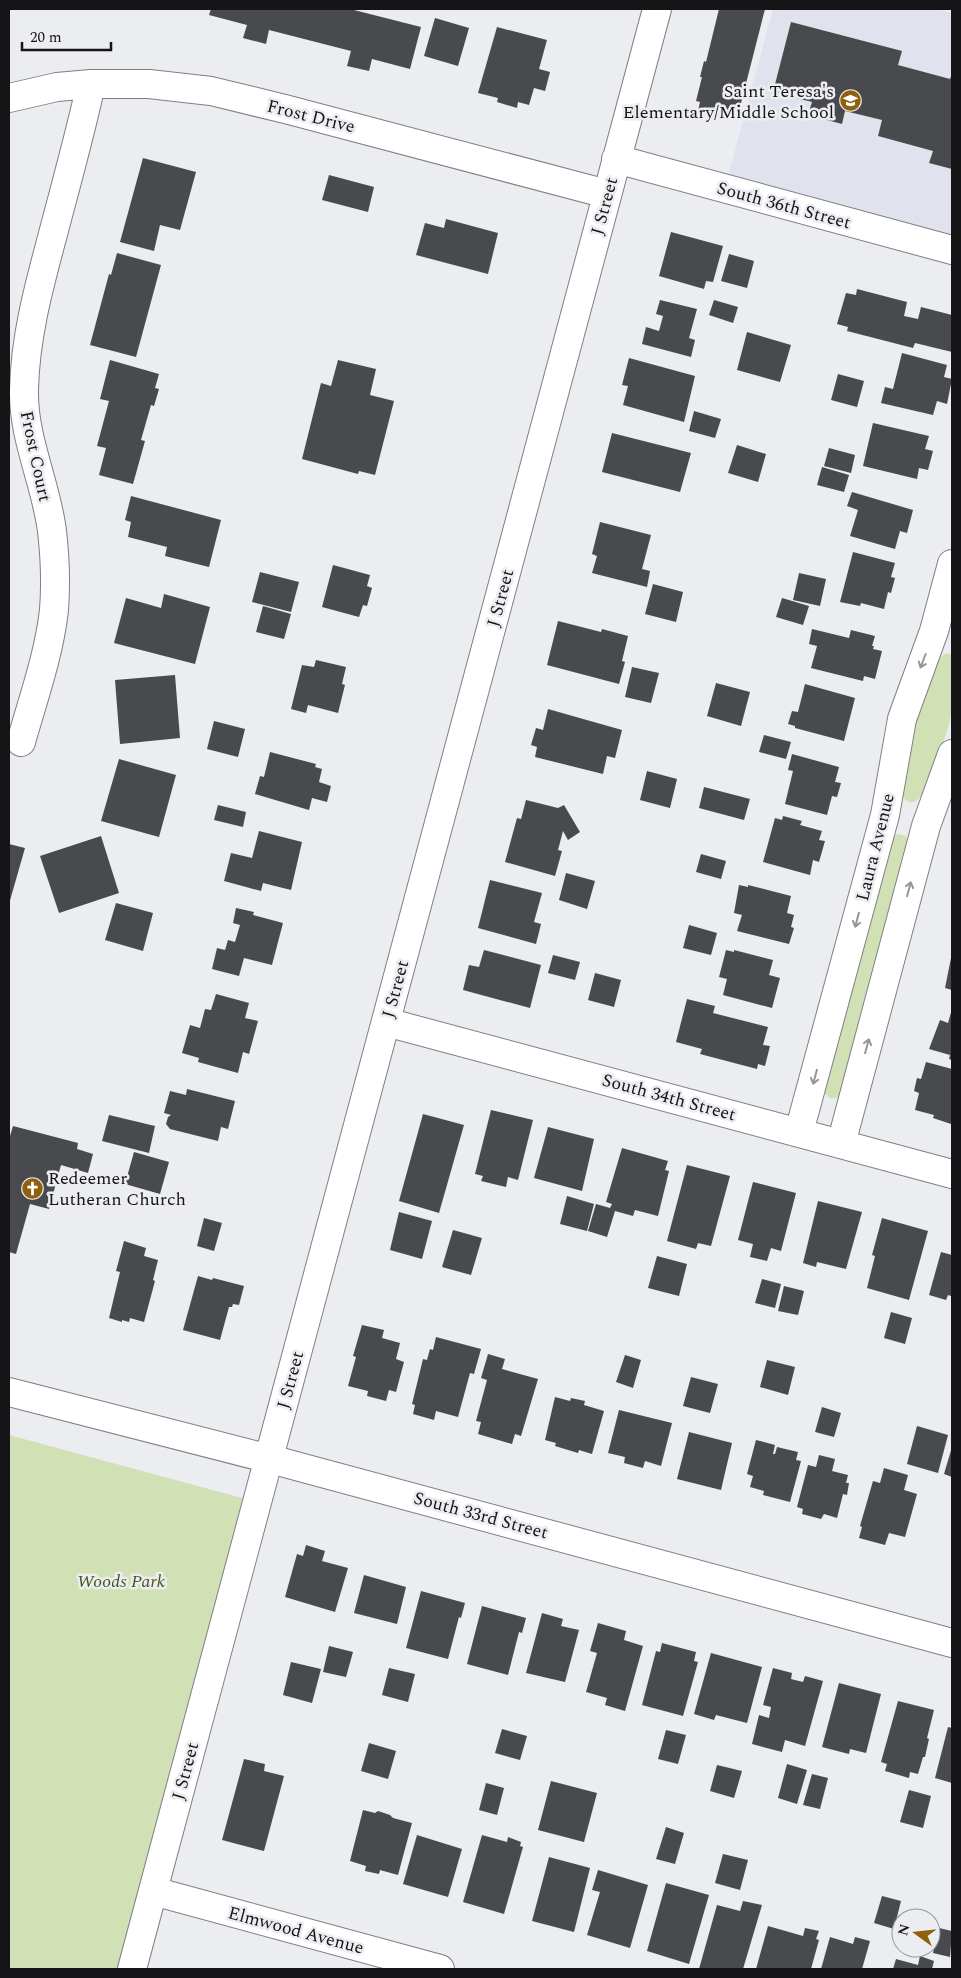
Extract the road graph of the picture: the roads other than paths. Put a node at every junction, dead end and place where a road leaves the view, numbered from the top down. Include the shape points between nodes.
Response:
1 (657, 9) edge
2 (90, 84) junction
3 (9, 98) edge
4 (616, 159) junction
5 (607, 194) junction
6 (952, 250) edge
7 (952, 564) edge
8 (943, 634) edge
9 (21, 742) dead end
10 (952, 754) edge
11 (885, 815) junction
12 (926, 826) junction
13 (386, 1022) junction
14 (799, 1132) junction
15 (841, 1144) junction
16 (952, 1174) edge
17 (9, 1392) edge
18 (270, 1459) junction
19 (952, 1643) edge
20 (153, 1891) junction
21 (132, 1969) edge
22 (440, 1969) edge

1 - 4 street, J Street
2 - 3 street, Frost Drive via 56,87
2 - 5 street, Frost Drive via 149,84 211,91
2 - 9 street, Frost Court via 27,344 24,392 27,429 52,530 55,576 54,611 48,645
4 - 5 street, J Street
4 - 6 street, South 36th Street
5 - 13 street, J Street
7 - 8 street, Laura Avenue
8 -> 11 street, Laura Avenue via 902,719
10 - 12 street
11 - 12 street
11 -> 14 street, Laura Avenue
15 -> 12 street
13 - 14 street, South 34th Street
13 - 18 street, J Street
14 - 15 street, South 34th Street
15 - 16 street, South 34th Street
17 - 18 street, South 33rd Street
18 - 19 street, South 33rd Street
18 - 20 street, J Street
20 - 21 street, J Street
20 - 22 street, Elmwood Avenue

